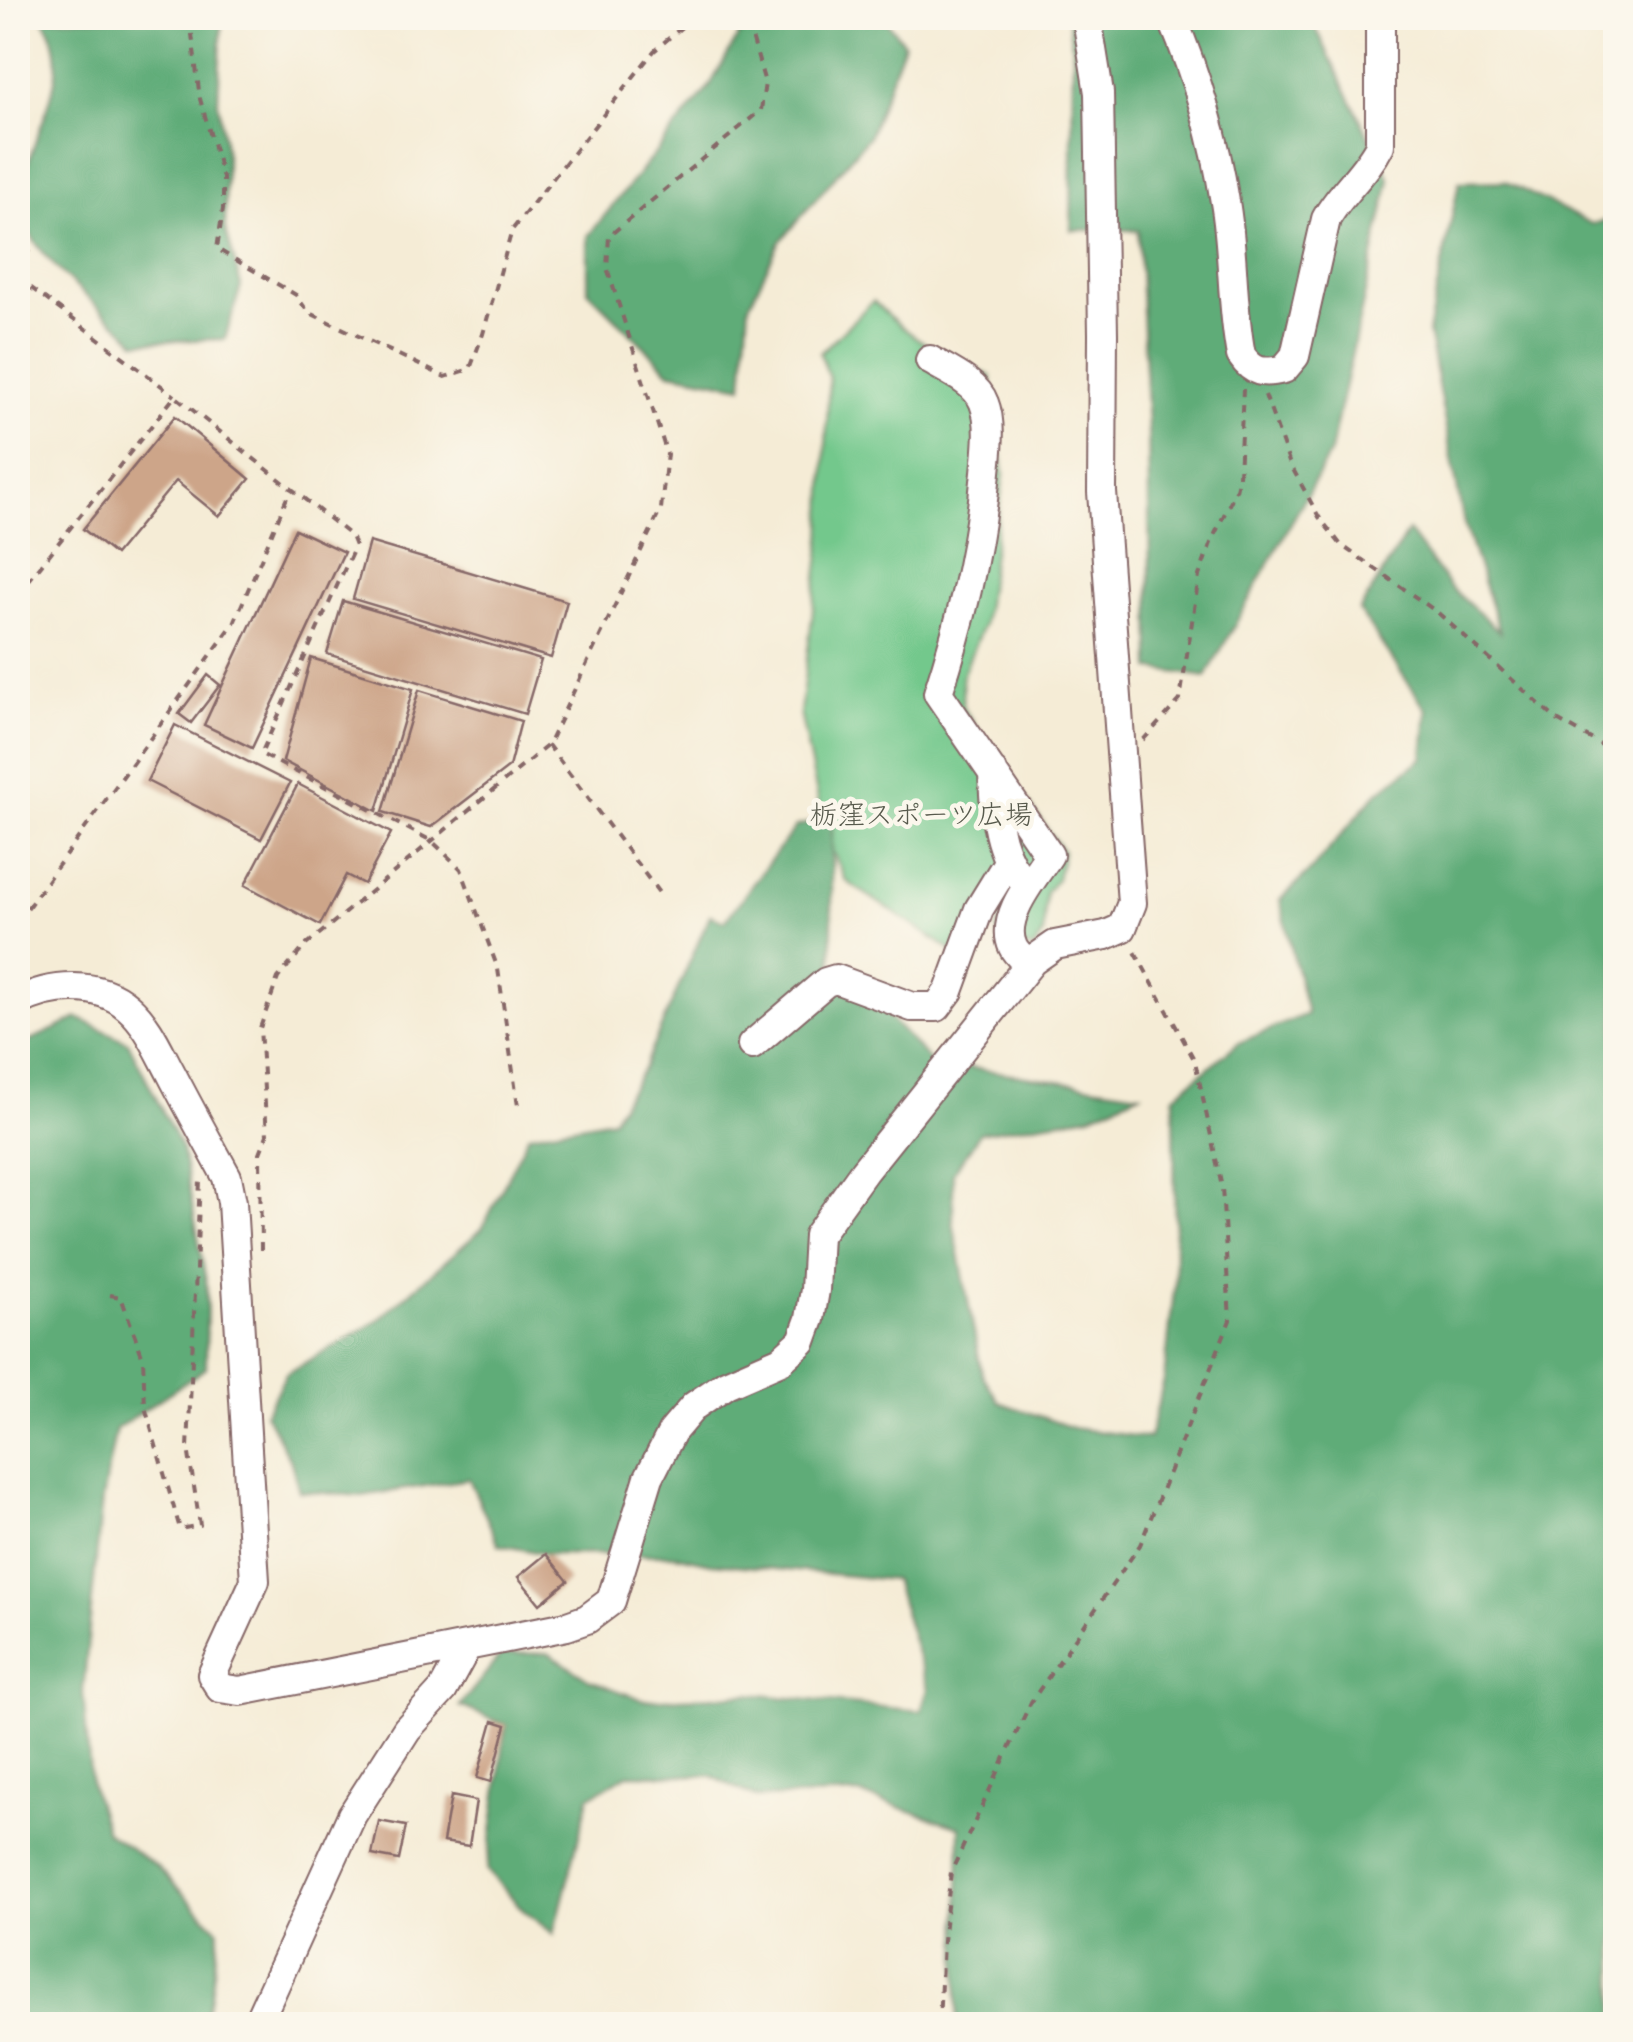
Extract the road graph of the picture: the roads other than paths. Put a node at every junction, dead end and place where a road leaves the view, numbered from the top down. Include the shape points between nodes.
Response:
1 (1088, 18) edge
2 (1172, 18) edge
3 (1380, 18) edge
4 (930, 360) dead end
5 (993, 770) junction
6 (1008, 862) junction
7 (1027, 887) junction
8 (1029, 965) junction
9 (18, 1002) edge
10 (752, 1045) dead end
11 (467, 1646) junction
12 (257, 2024) edge

1 - 8 street via 1099,94 1102,492 1132,903 1122,928 1056,945
2 - 3 street via 1212,132 1241,355 1259,372 1284,370 1295,356 1326,220 1380,146
4 - 5 street via 984,400 989,441 983,504 964,614 938,693
5 - 6 street
5 - 7 street via 1049,855
6 - 7 street
6 - 10 street via 979,909 937,1007 912,1007 836,979
7 - 8 street via 1010,934 1013,949
8 - 11 street via 818,1235 802,1341 781,1360 694,1406 672,1432 649,1477 611,1601 567,1626
9 - 11 street via 75,988 127,1006 150,1034 226,1177 255,1581 212,1675 220,1688 240,1690
11 - 12 street via 352,1815

